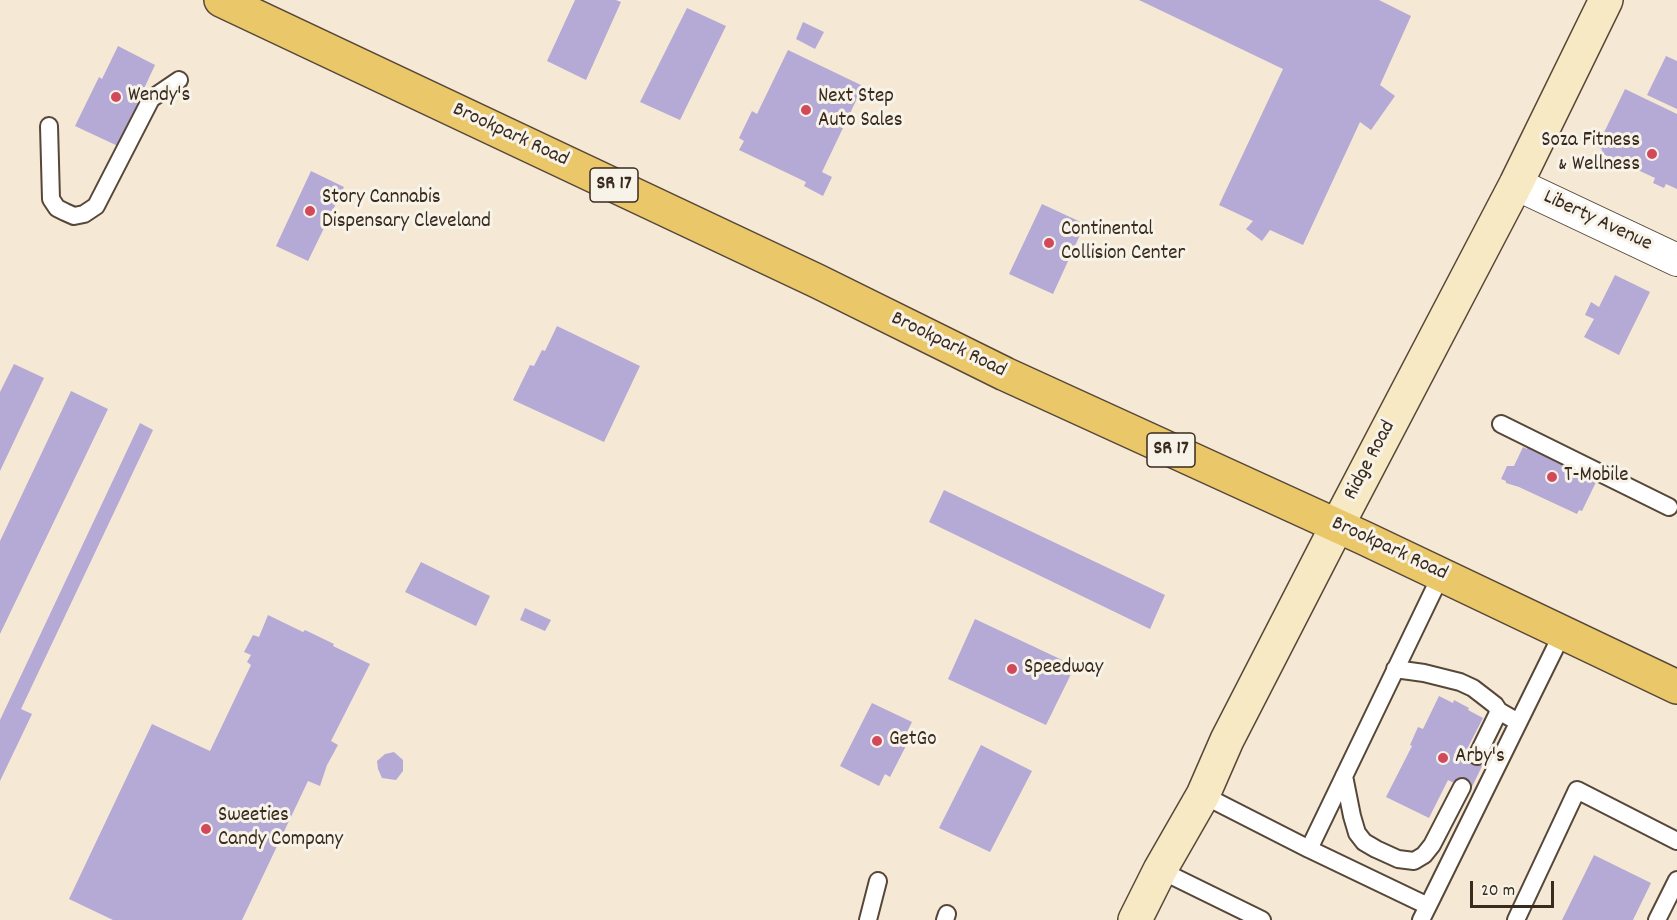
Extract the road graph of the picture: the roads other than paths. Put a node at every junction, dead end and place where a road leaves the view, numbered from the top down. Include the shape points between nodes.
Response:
1 (221, 0) edge
2 (1606, 0) edge
3 (179, 80) dead end
4 (49, 126) dead end
5 (1516, 183) junction
6 (1677, 260) edge
7 (1501, 424) dead end
8 (1669, 507) dead end
9 (1337, 526) junction
10 (1441, 575) junction
11 (1563, 632) junction
12 (1395, 669) junction
13 (1677, 687) edge
14 (1498, 711) junction
15 (1518, 722) junction
16 (1477, 756) dead end
17 (1344, 776) junction
18 (1462, 787) dead end
19 (1203, 795) junction
20 (1677, 841) edge
21 (1309, 849) junction
22 (1160, 870) junction
23 (1677, 880) edge
24 (878, 881) dead end
25 (1424, 913) edge
26 (868, 920) edge
27 (1135, 920) edge
28 (1261, 920) edge
29 (1516, 920) edge
30 (1657, 920) edge

1 - 9 main road, Brookpark Road / SR 17 via 1005,374
2 - 5 main road, Ridge Road
3 - 4 lane via 151,99 96,206 84,214 74,216 65,212 51,199
5 - 6 street, Liberty Avenue
5 - 9 main road, Ridge Road
7 - 8 lane
9 - 10 main road, Brookpark Road / SR 17
9 - 19 main road, Ridge Road via 1227,740
10 - 11 main road, Brookpark Road / SR 17
10 - 12 lane
11 - 13 main road, Brookpark Road / SR 17
11 - 15 lane
12 - 14 lane via 1460,682 1473,688
12 - 17 lane
14 - 15 lane
14 - 16 lane
15 - 25 lane
17 - 18 lane via 1357,833 1364,842 1398,859 1414,861 1432,845
17 - 21 lane
19 - 21 lane
19 - 22 main road, Ridge Road
20 - 29 lane via 1577,790
21 - 25 lane
22 - 27 main road, Ridge Road
22 - 28 lane
23 - 30 lane
24 - 26 lane

